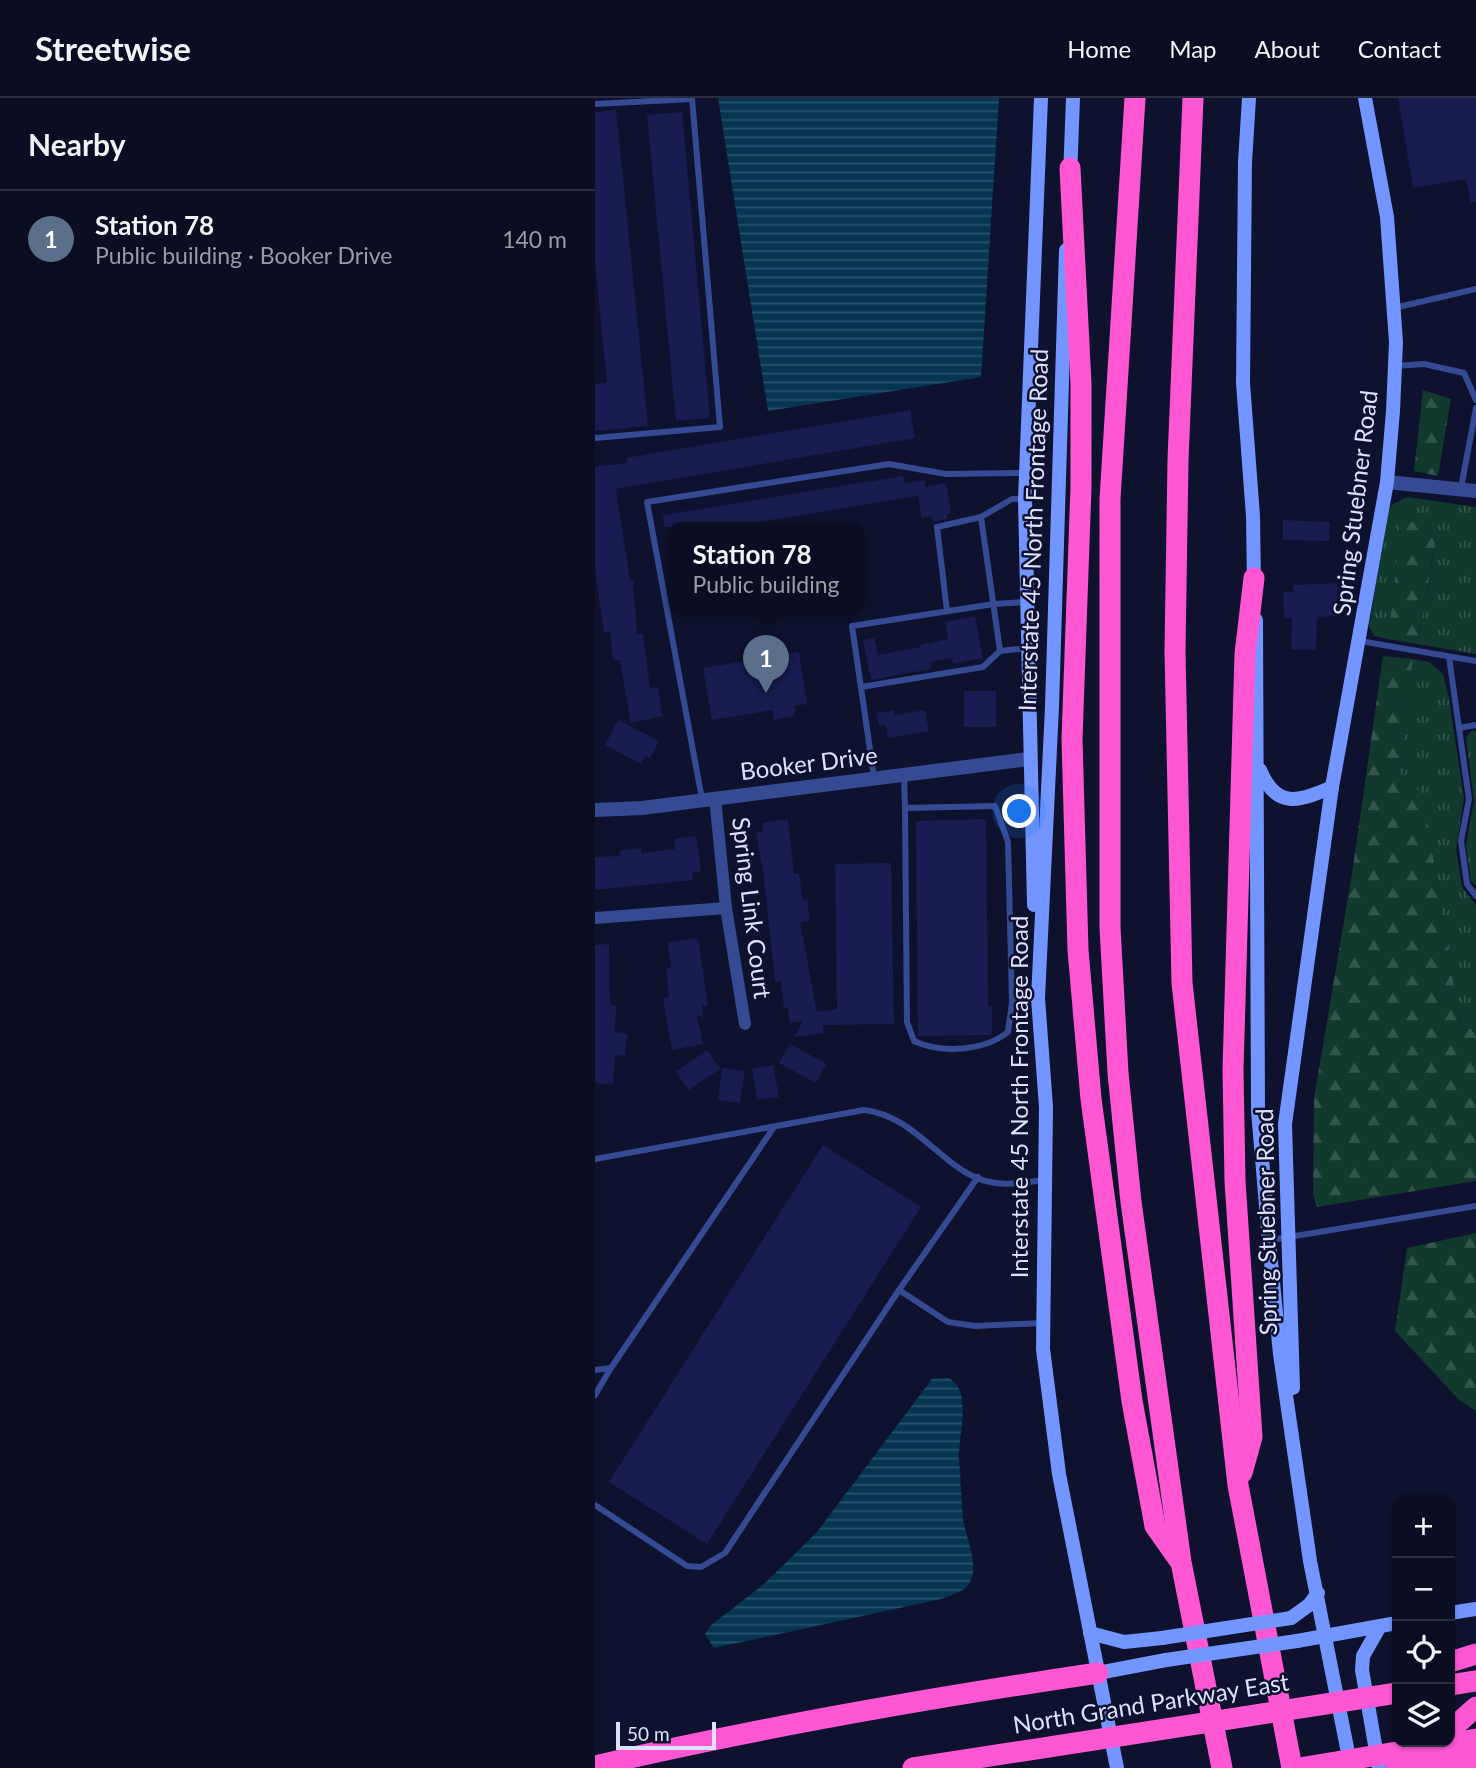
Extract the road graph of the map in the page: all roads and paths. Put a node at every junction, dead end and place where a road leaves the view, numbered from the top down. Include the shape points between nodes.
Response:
1 (692, 98) edge
2 (1041, 98) edge
3 (1135, 98) edge
4 (1193, 98) edge
5 (1249, 98) edge
6 (1365, 98) edge
7 (595, 104) edge
8 (1072, 104) edge
9 (1070, 168) junction
10 (1476, 289) edge
11 (1394, 308) junction
12 (1395, 366) junction
13 (1476, 400) edge
14 (1476, 408) edge
15 (595, 438) edge
16 (1026, 472) junction
17 (1387, 482) junction
18 (1461, 490) junction
19 (1476, 491) edge
20 (1025, 499) junction
21 (981, 517) junction
22 (1254, 579) junction
23 (1026, 602) junction
24 (668, 604) edge
25 (993, 604) junction
26 (947, 611) junction
27 (670, 613) edge
28 (1360, 641) junction
29 (1026, 648) junction
30 (1000, 651) junction
31 (1449, 656) junction
32 (1476, 661) edge
33 (861, 687) junction
34 (1476, 725) edge
35 (1459, 727) junction
36 (1029, 759) junction
37 (1257, 760) junction
38 (904, 775) junction
39 (874, 779) junction
40 (1332, 787) junction
41 (708, 799) junction
42 (905, 808) junction
43 (595, 810) edge
44 (1476, 896) edge
45 (726, 908) junction
46 (595, 918) edge
47 (1038, 999) junction
48 (1012, 1002) junction
49 (745, 1024) dead end
50 (774, 1127) junction
51 (595, 1159) edge
52 (978, 1177) junction
53 (1045, 1181) junction
54 (1476, 1206) edge
55 (1287, 1238) junction
56 (1269, 1241) junction
57 (898, 1290) junction
58 (1043, 1324) junction
59 (611, 1368) junction
60 (595, 1370) edge
61 (595, 1395) edge
62 (1294, 1451) junction
63 (1238, 1485) junction
64 (595, 1505) edge
65 (1181, 1562) junction
66 (1318, 1593) junction
67 (1476, 1609) edge
68 (1455, 1612) edge
69 (1392, 1624) edge
70 (1380, 1626) junction
71 (1090, 1633) junction
72 (1327, 1636) junction
73 (1476, 1654) edge
74 (1455, 1660) edge
75 (1098, 1673) junction
76 (1476, 1681) edge
77 (1392, 1683) edge
78 (1455, 1684) edge
79 (1392, 1694) edge
80 (1341, 1702) junction
81 (1476, 1707) edge
82 (1455, 1726) edge
83 (1476, 1739) edge
84 (1432, 1747) edge
85 (1476, 1758) edge
86 (595, 1766) edge
87 (913, 1768) edge
88 (1117, 1768) edge
89 (1222, 1768) edge
90 (1292, 1768) edge
91 (1299, 1768) edge
92 (1342, 1768) edge
93 (1351, 1768) edge
94 (1379, 1768) edge
95 (1411, 1768) edge

1 - 7 lane
1 - 15 lane via 720,426
2 - 16 main road
3 - 65 highway via 1111,499 1110,926 1131,1202
4 - 63 highway via 1175,651 1182,983
5 - 22 main road via 1243,370
6 - 11 main road, Spring Stuebner Road via 1387,217
8 - 9 main road, Interstate 45 North Frontage Road
9 - 47 main road, Interstate 45 North Frontage Road
9 - 65 highway via 1081,384 1072,739 1079,964 1092,1113 1132,1401 1154,1526
10 - 11 lane
11 - 12 main road, Spring Stuebner Road
12 - 13 lane via 1424,365 1464,373
12 - 17 main road, Spring Stuebner Road
14 - 18 lane
16 - 20 main road
16 - 24 lane via 946,474 890,464 647,502
17 - 18 street
17 - 28 main road, Spring Stuebner Road
18 - 19 street
20 - 21 lane via 1012,499
20 - 23 main road
21 - 25 lane
21 - 26 lane via 937,527
22 - 37 main road
22 - 63 highway via 1245,654 1233,1070 1235,1181 1252,1437
23 - 25 lane
23 - 29 main road
25 - 26 lane
25 - 30 lane
26 - 33 lane via 852,626
27 - 41 lane
28 - 31 lane
28 - 40 main road, Spring Stuebner Road
29 - 30 lane
29 - 36 main road
30 - 33 lane via 983,667
31 - 32 lane
31 - 35 lane
33 - 39 lane
34 - 35 lane
35 - 44 lane via 1469,799 1461,841 1467,884
36 - 38 street, Booker Drive
36 - 47 main road
37 - 40 main road via 1266,785 1279,797 1295,799
37 - 56 main road via 1258,1111
38 - 39 street, Booker Drive
38 - 42 lane
39 - 41 street, Booker Drive
40 - 55 main road, Spring Stuebner Road via 1285,1124
41 - 43 street, Booker Drive
41 - 45 street, Spring Link Court
42 - 48 lane via 995,806 1008,842
42 - 48 lane via 907,1022 914,1041 934,1049 993,1044 1008,1032
45 - 46 street
45 - 49 street, Spring Link Court
47 - 48 lane
47 - 53 main road, Interstate 45 North Frontage Road via 1046,1107
50 - 51 lane
50 - 52 lane via 864,1110 885,1112
50 - 59 lane
52 - 53 lane via 1010,1184
52 - 57 lane
53 - 58 main road, Interstate 45 North Frontage Road
54 - 55 lane
55 - 56 lane
55 - 62 main road, Spring Stuebner Road
56 - 62 main road
57 - 58 lane via 948,1322
57 - 64 lane via 725,1553 714,1562 687,1566
58 - 71 main road, Interstate 45 North Frontage Road via 1059,1474
59 - 60 lane
59 - 61 lane
62 - 66 main road
63 - 90 highway
65 - 89 highway
66 - 71 main road, bridge via 1291,1618 1124,1642
66 - 72 main road
67 - 68 main road
69 - 70 main road
70 - 72 main road
70 - 94 main road via 1363,1656 1362,1670
71 - 75 main road, Interstate 45 North Frontage Road
72 - 75 main road, bridge
72 - 93 main road
73 - 74 highway
75 - 86 highway via 941,1696
75 - 88 main road, Interstate 45 North Frontage Road
76 - 78 highway
77 - 80 highway, bridge
79 - 80 highway, North Grand Parkway East, bridge
80 - 87 highway, North Grand Parkway East, bridge
81 - 82 highway
83 - 91 highway, bridge
84 - 95 highway, bridge
85 - 92 highway, bridge

